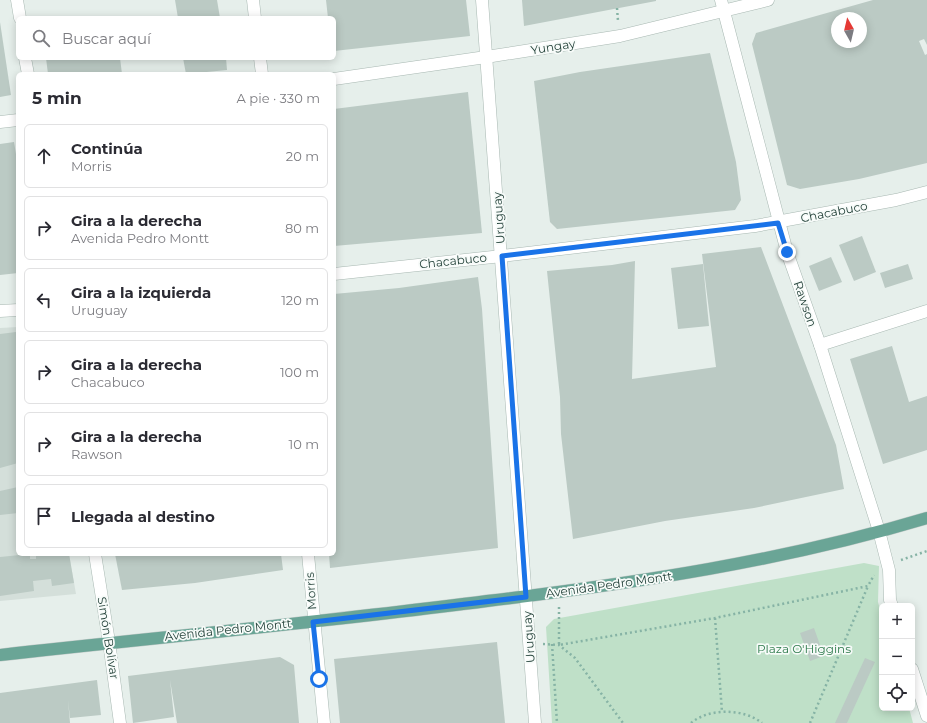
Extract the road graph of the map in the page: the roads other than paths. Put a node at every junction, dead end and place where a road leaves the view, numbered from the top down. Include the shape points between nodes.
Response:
1 (17, 0) edge
2 (253, 0) edge
3 (482, 0) edge
4 (768, 0) edge
5 (722, 6) edge
6 (20, 16) edge
7 (255, 16) edge
8 (486, 57) junction
9 (25, 60) edge
10 (260, 60) edge
11 (28, 72) edge
12 (262, 72) edge
13 (336, 79) edge
14 (16, 120) edge
15 (0, 122) edge
16 (927, 192) edge
17 (778, 223) junction
18 (502, 256) junction
19 (336, 274) edge
20 (16, 310) edge
21 (0, 311) edge
22 (927, 311) edge
23 (820, 345) junction
24 (927, 518) edge
25 (879, 531) junction
26 (95, 556) edge
27 (308, 556) edge
28 (526, 597) junction
29 (891, 603) edge
30 (313, 622) junction
31 (109, 642) junction
32 (0, 655) edge
33 (914, 675) edge
34 (927, 716) edge
35 (120, 723) edge
36 (324, 723) edge
37 (535, 723) edge

1 - 6 street
2 - 7 street
3 - 8 street, Uruguay
4 - 5 street, Yungay
5 - 8 street, Yungay via 620,36
5 - 17 street, Rawson
8 - 13 street, Yungay
8 - 18 street, Uruguay
9 - 11 street
10 - 12 street
14 - 15 street
16 - 17 street, Chacabuco
17 - 18 street, Chacabuco
17 - 23 street, Rawson
18 - 19 street, Chacabuco
18 - 28 street, Uruguay
20 - 21 street
22 - 23 street
23 - 25 street, Rawson
24 - 25 main road, Avenida Pedro Montt
25 - 28 main road, Avenida Pedro Montt via 840,542 702,571
25 - 29 street, Rawson via 888,565
26 - 31 street, Simón Bolívar
27 - 30 street, Morris
28 - 30 main road, Avenida Pedro Montt
28 - 37 street, Uruguay
30 - 31 main road, Avenida Pedro Montt
30 - 36 street, Morris
31 - 32 main road, Avenida Pedro Montt
31 - 35 street, Simón Bolívar
33 - 34 street

